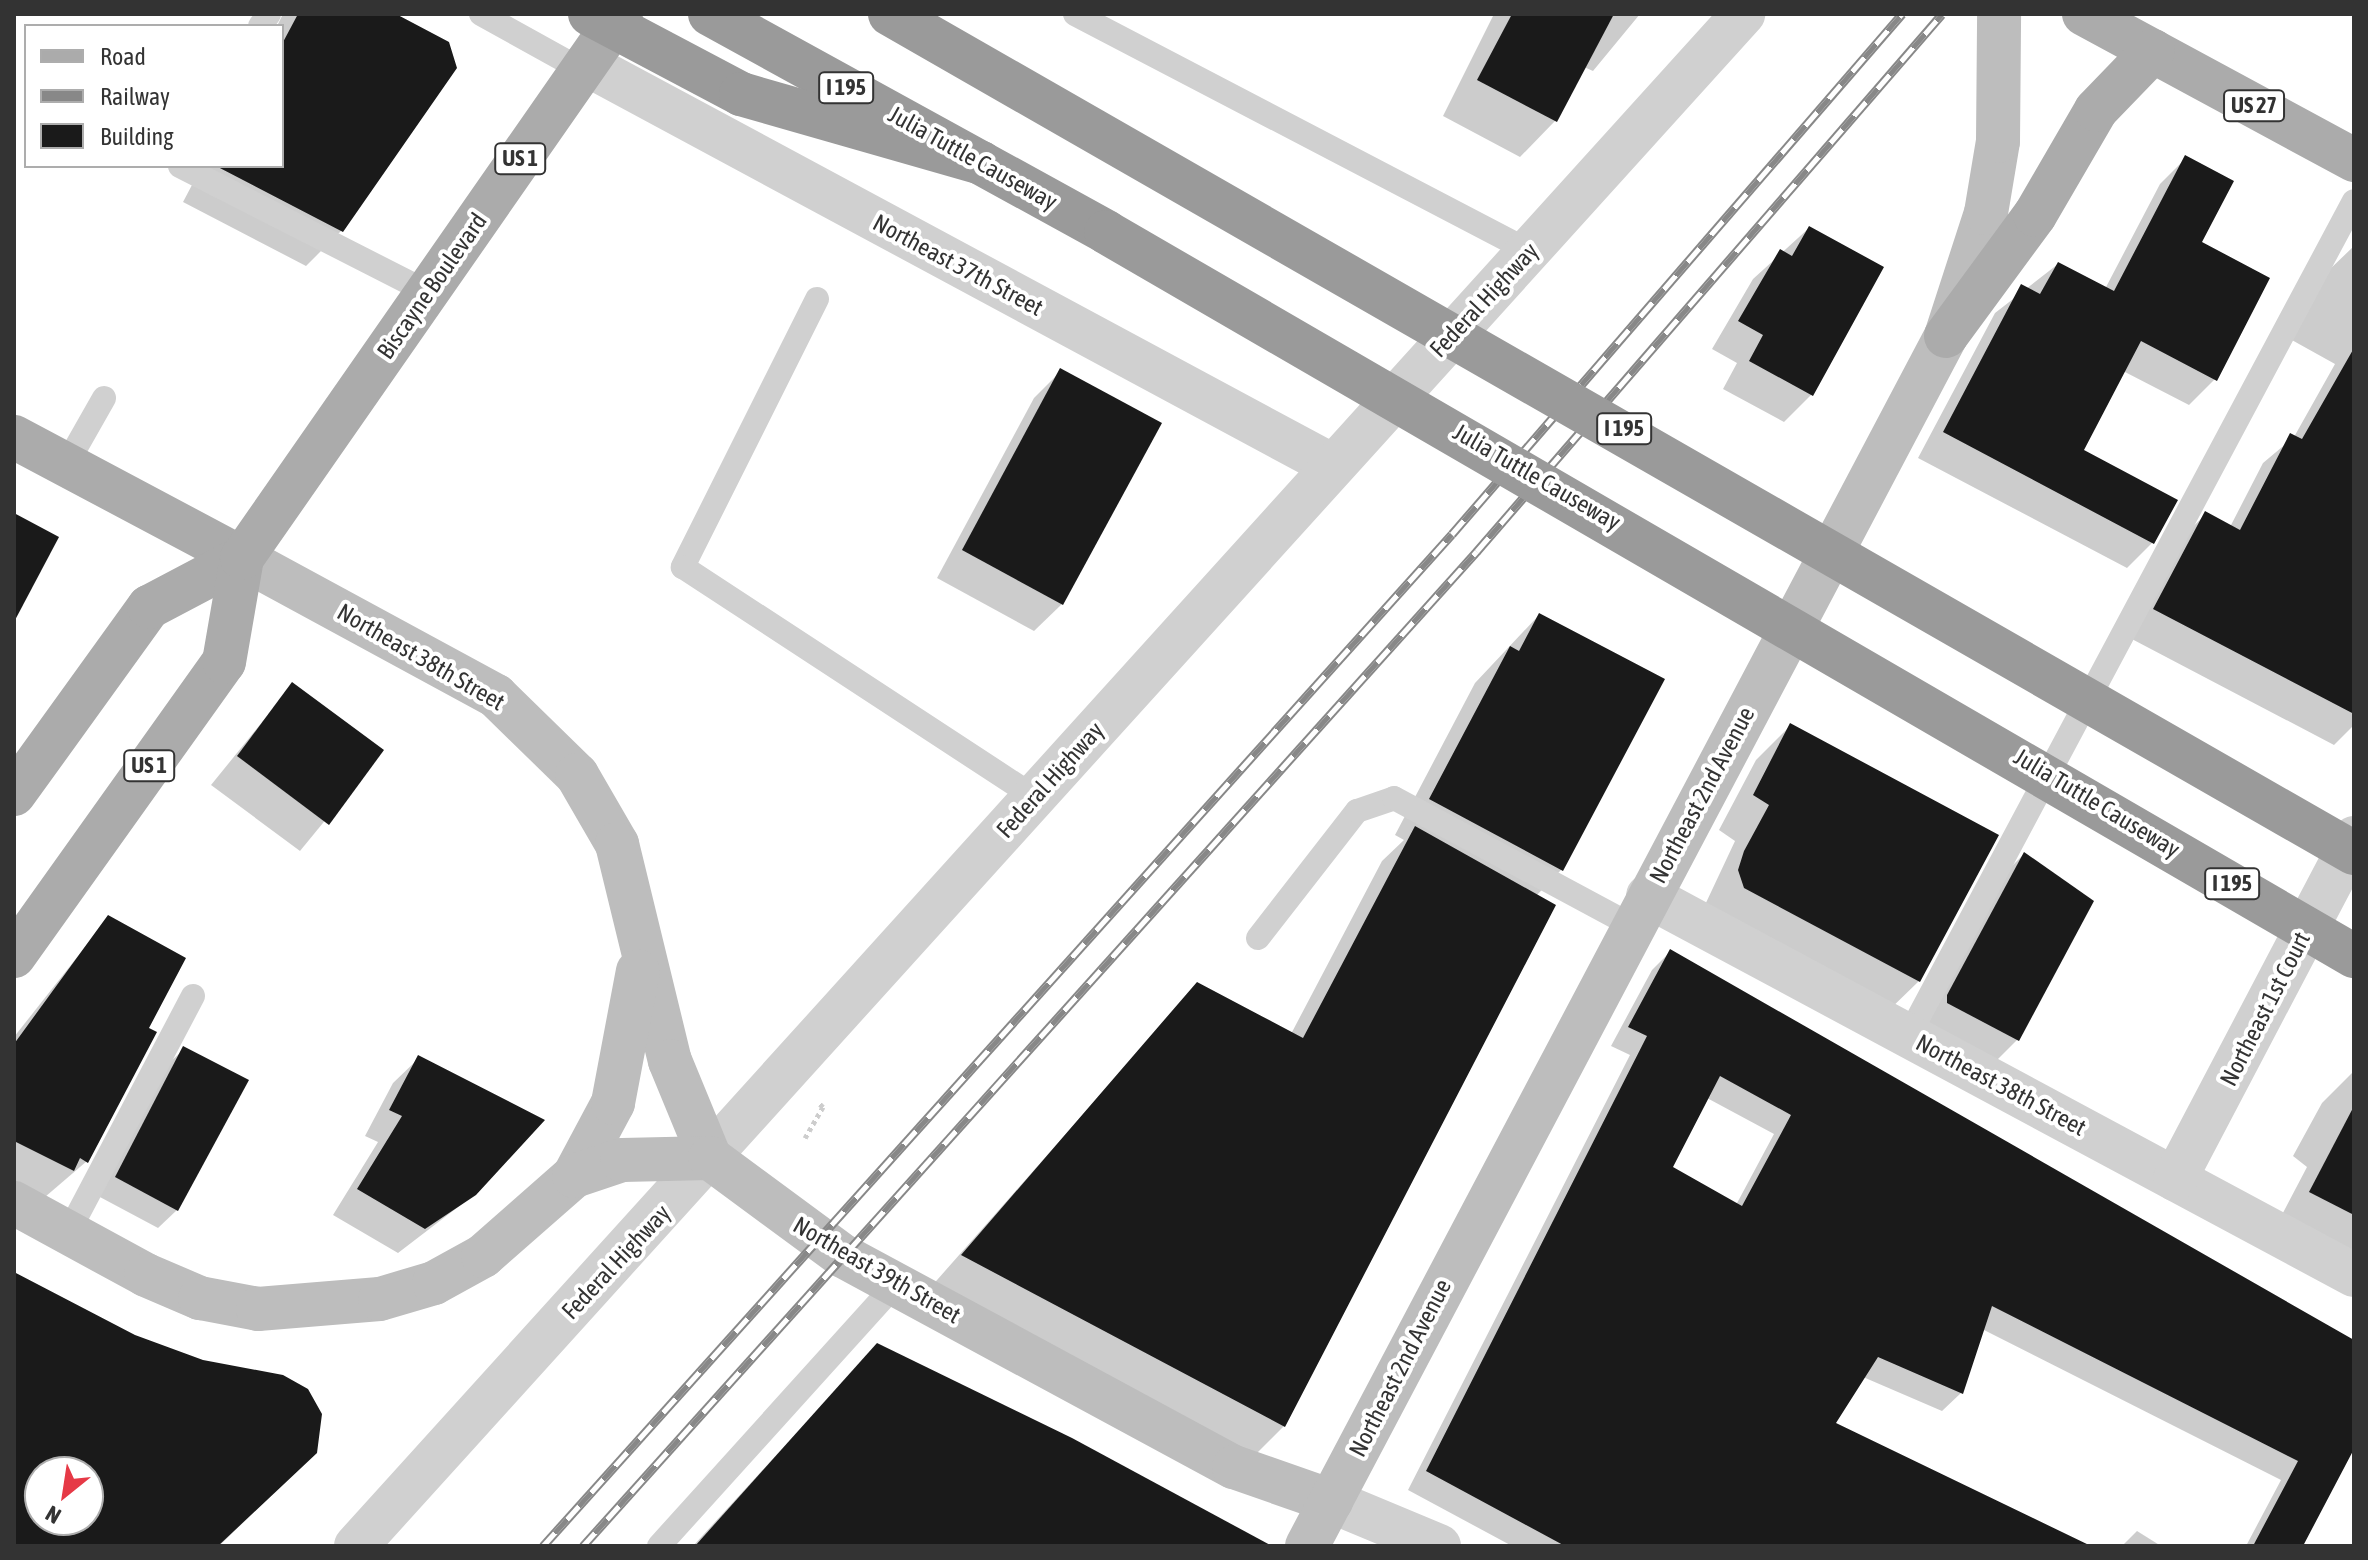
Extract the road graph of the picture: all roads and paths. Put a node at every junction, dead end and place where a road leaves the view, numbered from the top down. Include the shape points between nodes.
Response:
1 (481, 14) edge
2 (590, 14) edge
3 (621, 14) edge
4 (710, 14) edge
5 (890, 14) edge
6 (1075, 14) edge
7 (1743, 14) edge
8 (1999, 14) edge
9 (2084, 14) edge
10 (2153, 51) junction
11 (584, 67) junction
12 (2354, 160) edge
13 (981, 163) junction
14 (184, 168) edge
15 (2354, 201) edge
16 (1529, 251) junction
17 (427, 292) junction
18 (817, 299) dead end
19 (1946, 336) junction
20 (104, 398) dead end
21 (14, 437) edge
22 (66, 465) junction
23 (1331, 465) junction
24 (242, 558) junction
25 (14, 794) edge
26 (1035, 797) junction
27 (2354, 838) edge
28 (2354, 853) edge
29 (1640, 911) junction
30 (642, 937) junction
31 (1258, 938) dead end
32 (14, 956) edge
33 (2354, 956) edge
34 (193, 996) dead end
35 (1909, 1035) junction
36 (817, 1101) dead end
37 (805, 1138) dead end
38 (710, 1158) junction
39 (574, 1176) junction
40 (2175, 1179) junction
41 (14, 1203) edge
42 (68, 1233) junction
43 (2354, 1275) edge
44 (896, 1284) junction
45 (1331, 1501) junction
46 (356, 1546) edge
47 (659, 1546) edge
48 (1307, 1546) edge
49 (1439, 1546) edge

1 - 11 lane
2 - 13 highway, bridge via 741,94
3 - 11 main road, Biscayne Boulevard / US 1
4 - 13 highway, Julia Tuttle Causeway / I 195, bridge
5 - 28 highway, I 195, bridge
6 - 16 lane
7 - 16 street, Federal Highway
8 - 19 main road, Northeast 2nd Avenue via 1991,184
9 - 10 main road, US 27
10 - 12 main road, US 27
10 - 19 main road via 2096,110 2035,215
11 - 17 main road, Biscayne Boulevard / US 1
11 - 23 street, Northeast 37th Street
13 - 33 highway, Julia Tuttle Causeway / I 195, bridge via 1613,520
14 - 17 lane
15 - 35 lane
16 - 23 street, Federal Highway
17 - 24 main road, Biscayne Boulevard / US 1
18 - 26 lane via 683,567
19 - 29 main road, Northeast 2nd Avenue
20 - 22 lane
21 - 22 main road, Northeast 38th Street
22 - 24 main road, Northeast 38th Street
23 - 26 street, Federal Highway
24 - 25 main road, Biscayne Boulevard / US 1 via 149,607
24 - 30 main road, Northeast 38th Street via 496,696 549,740 617,844
24 - 32 main road, Biscayne Boulevard / US 1 via 224,662
26 - 38 street, Federal Highway
27 - 40 street, Northeast 1st Court
29 - 31 lane via 1394,798 1357,811
29 - 35 street, Northeast 38th Street
29 - 45 main road, Northeast 2nd Avenue
30 - 38 main road, Northeast 38th Street via 670,1061
30 - 39 main road via 631,1036 613,1103
34 - 42 lane
35 - 40 street, Northeast 38th Street
36 - 37 path via 823,1107
38 - 39 main road via 622,1160
38 - 44 main road, Northeast 39th Street via 816,1241
38 - 46 street, Federal Highway
39 - 42 main road via 483,1256 434,1283 380,1299 258,1309 200,1298
40 - 43 street, Northeast 38th Street
41 - 42 main road
44 - 45 main road, Northeast 39th Street via 1234,1467
44 - 47 lane
45 - 48 main road, Northeast 2nd Avenue
45 - 49 street, Northeast 39th Street

